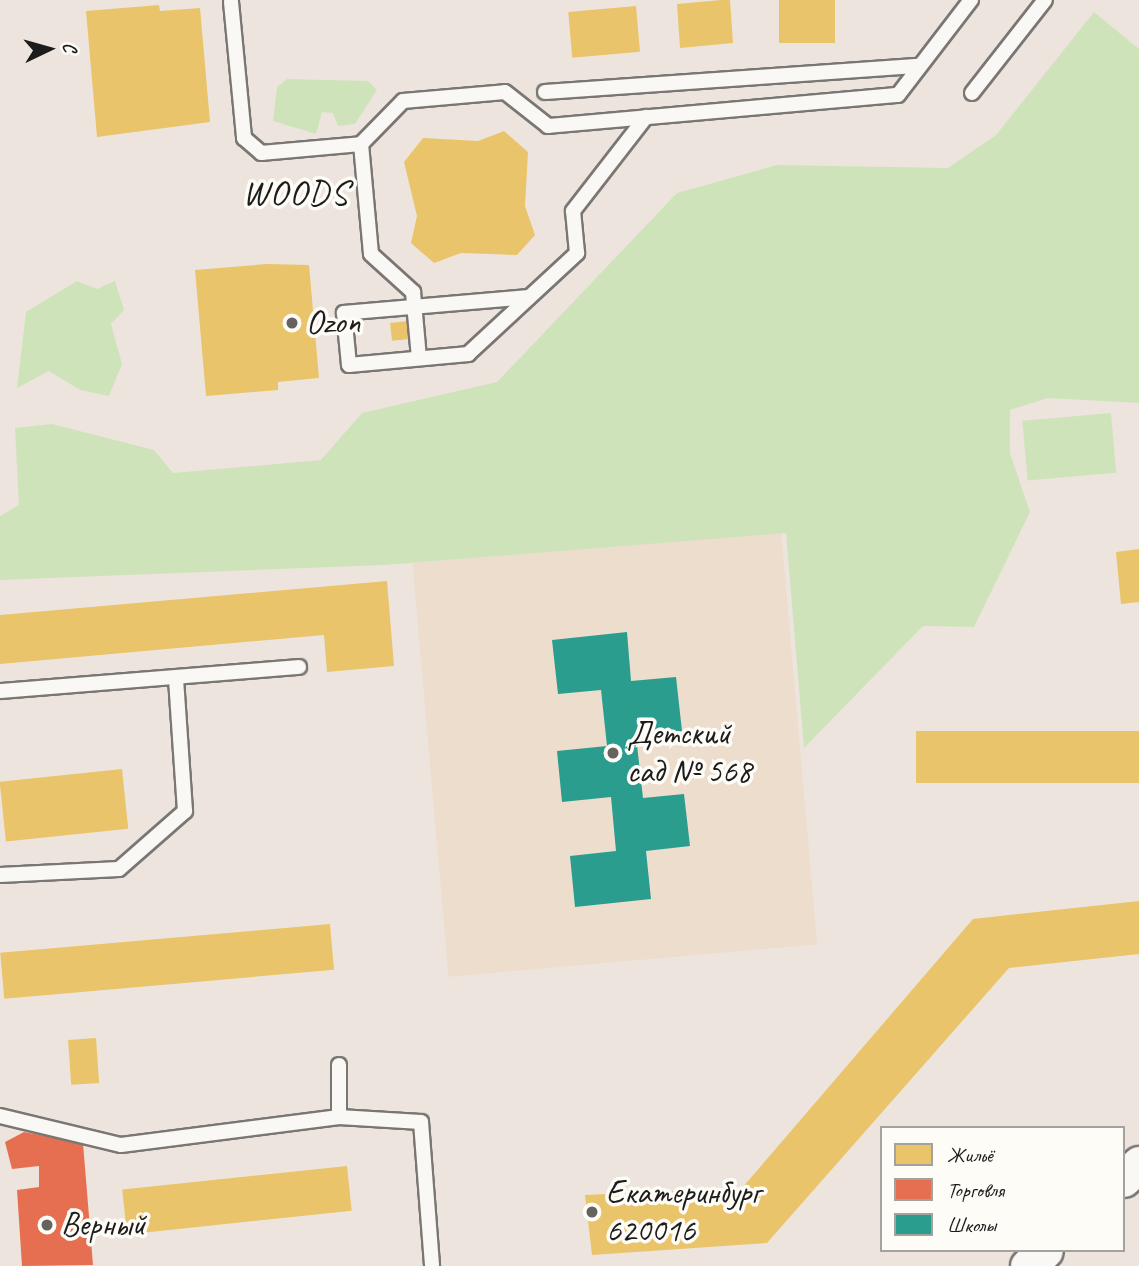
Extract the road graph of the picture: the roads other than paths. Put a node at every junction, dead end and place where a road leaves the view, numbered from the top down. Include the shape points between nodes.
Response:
1 (971, 0) edge
2 (1045, 0) edge
3 (231, 2) dead end
4 (919, 66) junction
5 (545, 92) dead end
6 (972, 93) dead end
7 (646, 117) junction
8 (361, 144) junction
9 (528, 297) junction
10 (414, 307) junction
11 (419, 358) junction
12 (299, 667) dead end
13 (176, 678) junction
14 (0, 691) edge
15 (0, 875) edge
16 (339, 1065) dead end
17 (0, 1116) edge
18 (339, 1117) junction
19 (1139, 1164) edge
20 (1125, 1177) edge
21 (1043, 1252) edge
22 (432, 1266) edge
23 (1028, 1266) edge

1 - 4 lane
2 - 6 lane
3 - 8 lane via 244,138 261,153
4 - 5 lane
4 - 7 lane via 898,95
7 - 8 lane via 548,126 505,92 403,101
7 - 9 lane via 573,211 577,253
8 - 10 lane via 371,254 413,292
9 - 10 lane
9 - 11 lane via 468,354
10 - 11 lane
10 - 11 lane via 344,313 349,365
12 - 13 lane
13 - 14 lane
13 - 15 lane via 185,811 120,869
16 - 18 lane
17 - 18 lane via 121,1144
18 - 22 lane via 421,1122
19 - 20 street
21 - 23 street

